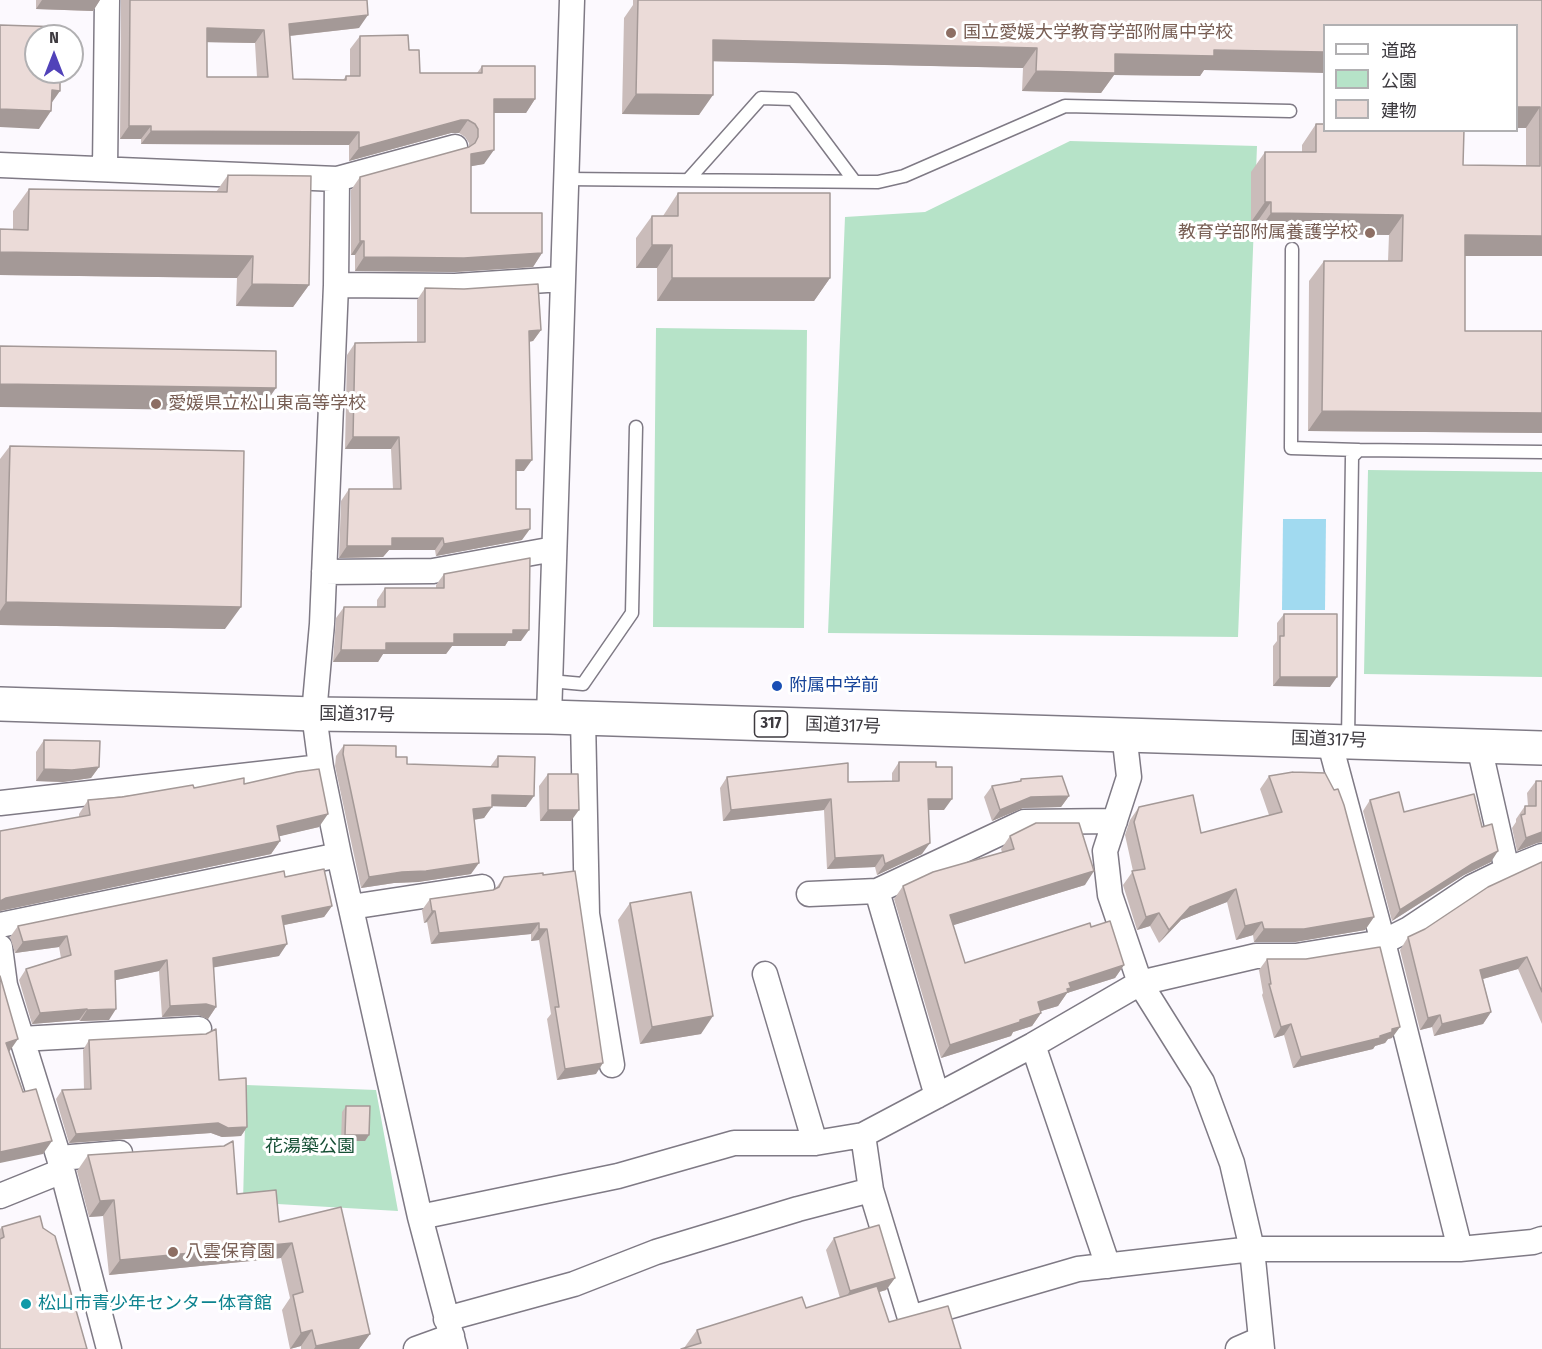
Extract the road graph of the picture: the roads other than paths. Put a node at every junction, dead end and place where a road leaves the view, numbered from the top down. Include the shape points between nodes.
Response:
1 (106, 0) edge
2 (572, 0) edge
3 (1290, 111) dead end
4 (455, 147) dead end
5 (0, 165) edge
6 (105, 169) junction
7 (337, 179) junction
8 (565, 179) junction
9 (688, 180) junction
10 (855, 182) junction
11 (1292, 249) dead end
12 (562, 279) junction
13 (336, 285) junction
14 (636, 427) dead end
15 (1359, 450) junction
16 (1542, 452) edge
17 (554, 549) junction
18 (324, 572) junction
19 (550, 681) junction
20 (0, 704) edge
21 (314, 714) junction
22 (549, 717) junction
23 (583, 718) junction
24 (1124, 734) junction
25 (1338, 741) junction
26 (1479, 746) junction
27 (1542, 747) edge
28 (321, 767) junction
29 (0, 803) edge
30 (1115, 821) junction
31 (339, 855) junction
32 (1542, 856) edge
33 (1507, 870) junction
34 (482, 887) dead end
35 (877, 891) junction
36 (809, 894) dead end
37 (351, 906) junction
38 (0, 925) edge
39 (1383, 942) junction
40 (0, 947) edge
41 (765, 974) dead end
42 (1140, 983) junction
43 (2, 985) edge
44 (199, 1029) dead end
45 (21, 1039) junction
46 (1034, 1045) junction
47 (612, 1065) dead end
48 (937, 1096) junction
49 (863, 1135) junction
50 (815, 1143) junction
51 (141, 1152) edge
52 (61, 1165) junction
53 (871, 1190) junction
54 (0, 1196) edge
55 (420, 1217) junction
56 (1542, 1239) edge
57 (1252, 1250) junction
58 (1460, 1250) junction
59 (1108, 1266) junction
60 (451, 1335) edge
61 (1262, 1344) edge
62 (109, 1349) edge
63 (416, 1349) edge
64 (1238, 1349) edge

1 - 6 street
2 - 8 street
3 - 10 lane via 1065,106 904,176
4 - 7 street
5 - 6 street
6 - 7 street
7 - 13 street
8 - 9 lane
8 - 12 street
9 - 10 lane
9 - 10 lane via 762,98 793,99
11 - 15 lane via 1291,448
12 - 13 street via 455,286
12 - 17 street
13 - 18 street
14 - 19 lane via 632,613 583,684
15 - 16 lane
15 - 25 lane via 1352,457
17 - 18 street via 434,571
17 - 19 street
18 - 21 street
19 - 22 street
20 - 21 highway, 国道317号 / 317
21 - 22 highway, 国道317号 / 317
21 - 28 street
22 - 23 highway, 国道317号 / 317
23 - 24 highway, 国道317号 / 317
23 - 47 street via 587,914
24 - 25 highway, 国道317号 / 317
24 - 30 street via 1129,777
25 - 26 highway, 国道317号 / 317
25 - 39 street
26 - 27 highway, 国道317号 / 317
26 - 33 street
28 - 29 street
28 - 31 street
30 - 35 street via 1024,822
30 - 42 street via 1106,851 1110,895
31 - 37 street
31 - 38 street
32 - 33 street
33 - 39 street
34 - 37 street
35 - 36 street
35 - 48 street
37 - 55 street
39 - 42 street via 1296,956 1256,956
39 - 58 street
40 - 43 street
41 - 50 street
42 - 46 street
42 - 57 street via 1202,1082 1232,1163
43 - 45 street
44 - 45 street
45 - 52 street
46 - 48 street
46 - 59 street
48 - 49 street
49 - 50 street
49 - 53 street
50 - 55 street via 734,1143 618,1176
51 - 52 street
52 - 54 street
52 - 62 street
53 - 59 street via 910,1318 944,1319 1078,1269
53 - 60 street via 656,1252
55 - 60 street
56 - 58 street
57 - 58 street
57 - 59 street
57 - 61 street
60 - 63 street
61 - 64 street

